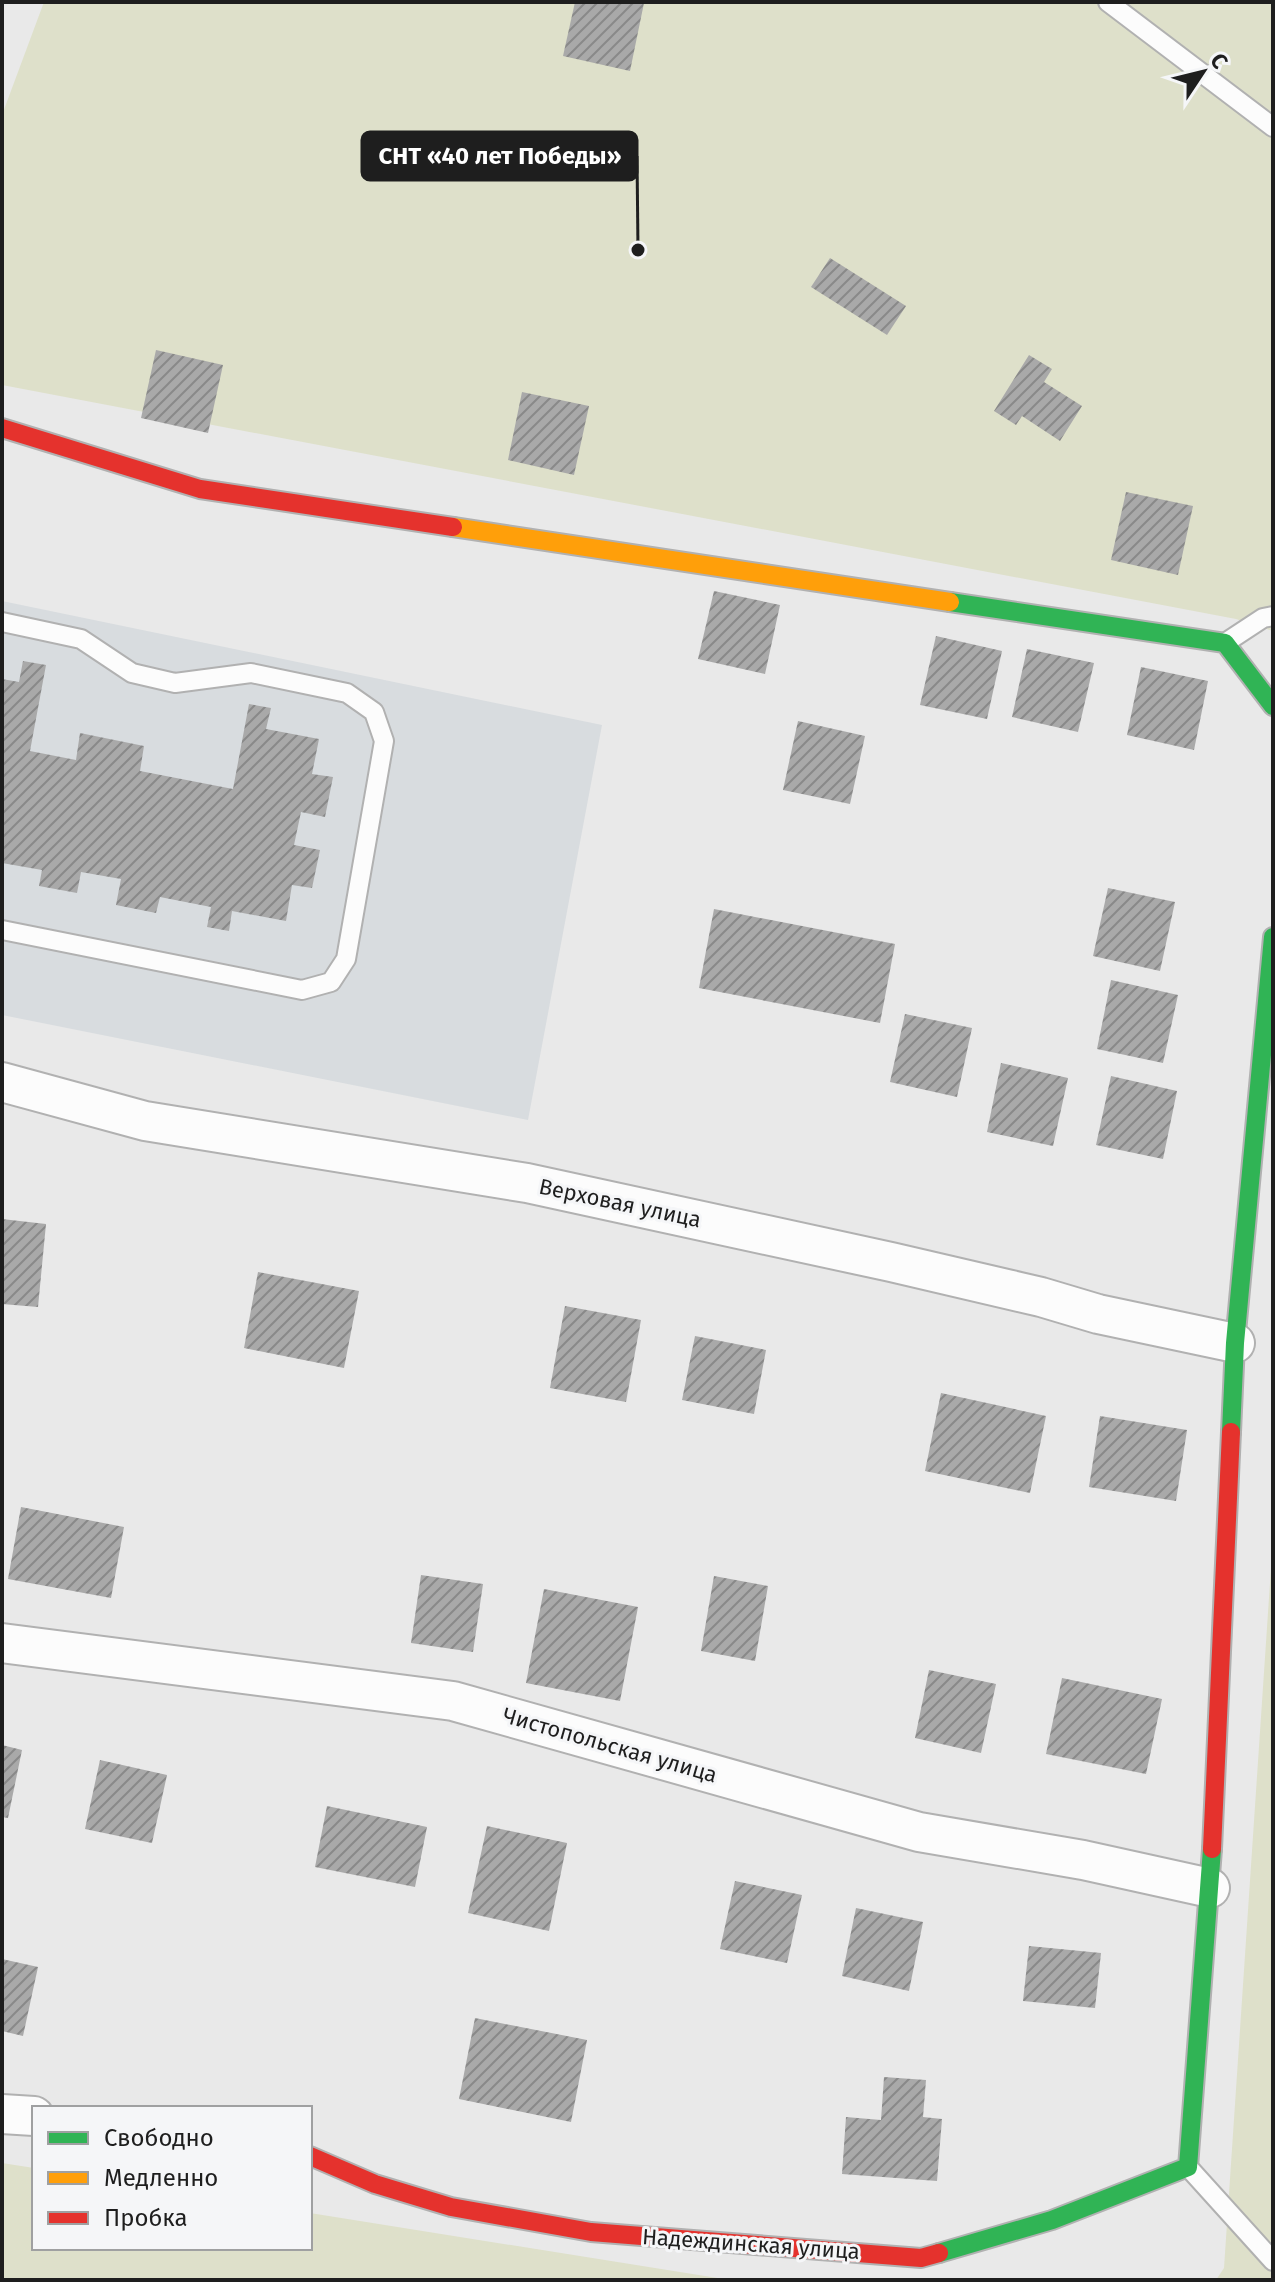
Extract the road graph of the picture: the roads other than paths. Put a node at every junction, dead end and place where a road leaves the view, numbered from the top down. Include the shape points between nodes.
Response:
1 (1108, 2) edge
2 (1273, 127) edge
3 (2, 428) edge
4 (1273, 616) edge
5 (2, 622) edge
6 (1225, 643) junction
7 (1273, 706) edge
8 (2, 930) edge
9 (1273, 937) edge
10 (2, 1082) edge
11 (1235, 1343) junction
12 (2, 1643) edge
13 (1210, 1888) junction
14 (2, 2114) edge
15 (32, 2116) edge
16 (312, 2157) edge
17 (1188, 2167) junction
18 (1273, 2261) edge

1 - 2 lane
3 - 6 street via 200,489
4 - 6 lane
5 - 8 lane via 81,639 132,673 175,683 251,673 347,693 374,712 384,741 346,959 331,982 302,990
6 - 7 street
9 - 11 street
10 - 11 street, Верховая улица via 145,1121 542,1186
11 - 13 street
12 - 13 street, Чистопольская улица via 453,1701 919,1832
13 - 17 street
14 - 15 street
16 - 17 street, Надеждинская улица via 375,2184 451,2207 591,2232 921,2258 1052,2220
17 - 18 lane

